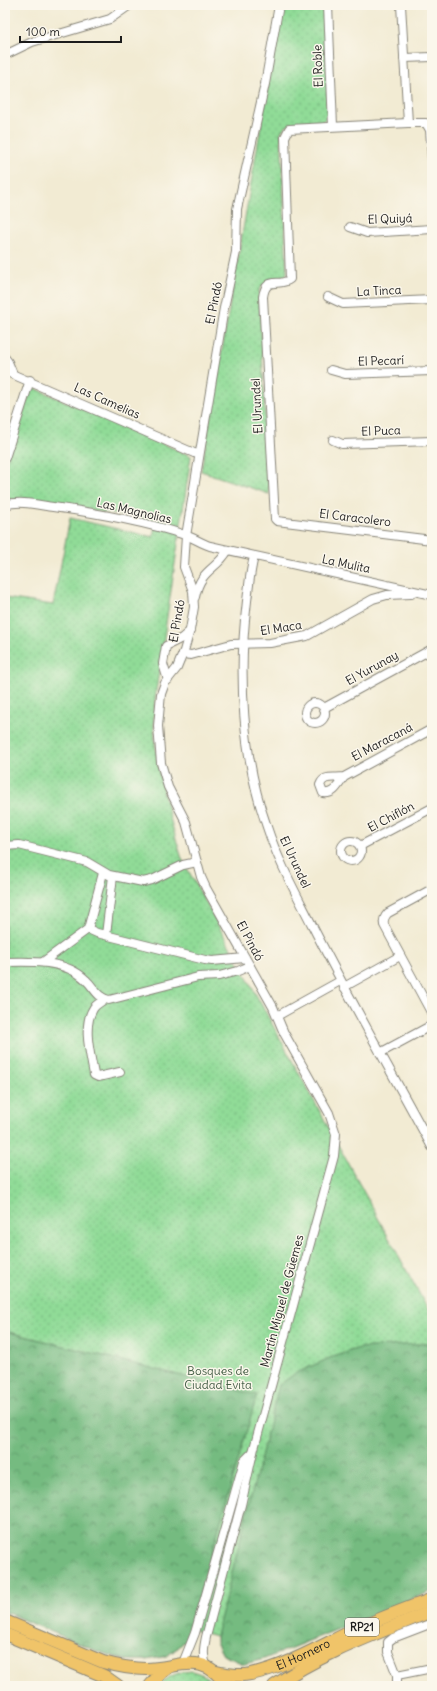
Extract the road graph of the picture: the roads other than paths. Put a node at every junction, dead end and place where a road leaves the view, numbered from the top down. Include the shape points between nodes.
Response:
1 (130, 5) edge
2 (279, 5) edge
3 (328, 5) edge
4 (401, 5) edge
5 (5, 55) edge
6 (432, 57) edge
7 (404, 58) junction
8 (408, 123) junction
9 (333, 126) junction
10 (432, 147) edge
11 (432, 160) edge
12 (350, 227) dead end
13 (432, 229) edge
14 (328, 298) dead end
15 (432, 300) edge
16 (5, 358) edge
17 (5, 370) edge
18 (331, 370) dead end
19 (432, 371) edge
20 (13, 374) junction
21 (30, 380) junction
22 (333, 440) dead end
23 (432, 441) edge
24 (199, 454) junction
25 (5, 458) edge
26 (5, 506) edge
27 (275, 519) joint
28 (186, 536) junction
29 (432, 540) edge
30 (228, 550) junction
31 (254, 557) junction
32 (422, 593) junction
33 (432, 595) edge
34 (194, 599) junction
35 (190, 630) junction
36 (243, 645) junction
37 (432, 649) edge
38 (183, 654) junction
39 (168, 680) junction
40 (324, 708) dead end
41 (432, 729) edge
42 (344, 777) dead end
43 (432, 808) edge
44 (5, 846) edge
45 (360, 846) dead end
46 (197, 862) junction
47 (103, 873) junction
48 (113, 876) junction
49 (432, 889) edge
50 (88, 929) junction
51 (106, 935) junction
52 (400, 956) junction
53 (246, 958) junction
54 (5, 962) edge
55 (43, 962) junction
56 (250, 966) junction
57 (342, 984) junction
58 (105, 999) junction
59 (432, 1014) edge
60 (277, 1016) junction
61 (432, 1025) edge
62 (380, 1053) junction
63 (120, 1072) dead end
64 (429, 1132) edge
65 (432, 1147) edge
66 (334, 1156) joint
67 (253, 1452) junction
68 (432, 1599) edge
69 (432, 1611) edge
70 (5, 1621) edge
71 (432, 1623) edge
72 (5, 1634) edge
73 (178, 1664) junction
74 (432, 1668) edge
75 (211, 1669) junction
76 (397, 1675) junction
77 (118, 1686) edge
78 (150, 1686) edge
79 (227, 1686) edge
80 (274, 1686) edge
81 (397, 1686) edge

1 - 5 street via 110,20 32,42
2 - 24 street, El Pindó via 264,92 241,188 236,226 236,252
3 - 9 street, El Roble
4 - 7 street
6 - 7 street
7 - 8 street
8 - 9 street
8 - 10 street via 426,123 430,130
9 - 27 street, El Urundel via 289,129 284,137 291,274 286,282 272,283 264,292
10 - 11 street
12 - 13 street, El Quiyá via 367,232
14 - 15 street, La Tinca via 343,304
16 - 20 street
17 - 20 street, Las Camelias
18 - 19 street, El Pecarí via 345,374
20 - 21 street, Las Camelias
21 - 24 street, Las Camelias
21 - 25 street
22 - 23 street, El Puca via 342,444
24 - 28 street, El Pindó
26 - 28 street, Las Magnolias via 11,503 24,503 82,511
27 - 29 street, El Caracolero
28 - 30 street, Las Magnolias via 203,544
28 - 34 street, El Pindó via 184,567
30 - 31 street, Las Magnolias
30 - 34 street via 203,576
31 - 32 street, La Mulita
31 - 36 street, El Urundel
32 - 33 street, La Mulita
32 - 36 street, El Maca via 387,595 373,600 307,636
34 - 35 street, El Pindó
35 - 38 street, El Pindó
35 - 39 street via 182,638 166,646 163,664
36 - 38 street, El Maca via 231,644 191,655
36 - 57 street, El Urundel via 245,723 263,817 286,873
37 - 40 street, El Yurunay
38 - 39 street, El Pindó
39 - 46 street, El Pindó via 163,688 159,718 161,763 168,787 186,822
41 - 42 street, El Maracaná
43 - 45 street, El Chiflón
44 - 47 street via 19,845 87,862
46 - 48 street via 183,865 147,881
46 - 53 street, El Pindó via 206,888
47 - 48 street
47 - 50 street
48 - 51 street
49 - 52 street via 384,916 383,921
50 - 51 street
50 - 55 street
51 - 53 street via 204,960
52 - 57 street
52 - 59 street
53 - 56 street, El Pindó
54 - 55 street
55 - 58 street via 80,974 96,993
56 - 58 street via 219,976 202,976 117,999
56 - 60 street, El Pindó
57 - 60 street
57 - 62 street, El Urundel
58 - 63 street via 92,1010 89,1023 94,1074 98,1077
60 - 66 street, El Pindó via 329,1113 336,1134
61 - 62 street
62 - 64 street, El Urundel
64 - 65 street, El Urundel
66 - 67 street, Martín Miguel de Güemes
67 - 73 street, Martín Miguel de Güemes via 244,1461 195,1634
67 - 75 street, Martín Miguel de Güemes via 206,1637 204,1661
68 - 75 main road, El Hornero / RP21 via 267,1669 240,1676
69 - 80 main road, El Hornero / RP21 via 346,1647
70 - 73 main road, RP21 via 103,1662 134,1668 158,1668
71 - 76 street via 388,1642 388,1652
72 - 77 main road via 104,1676
73 - 75 main road, RP21 via 195,1663
73 - 78 main road via 161,1673
74 - 76 street
75 - 79 main road
76 - 81 street

